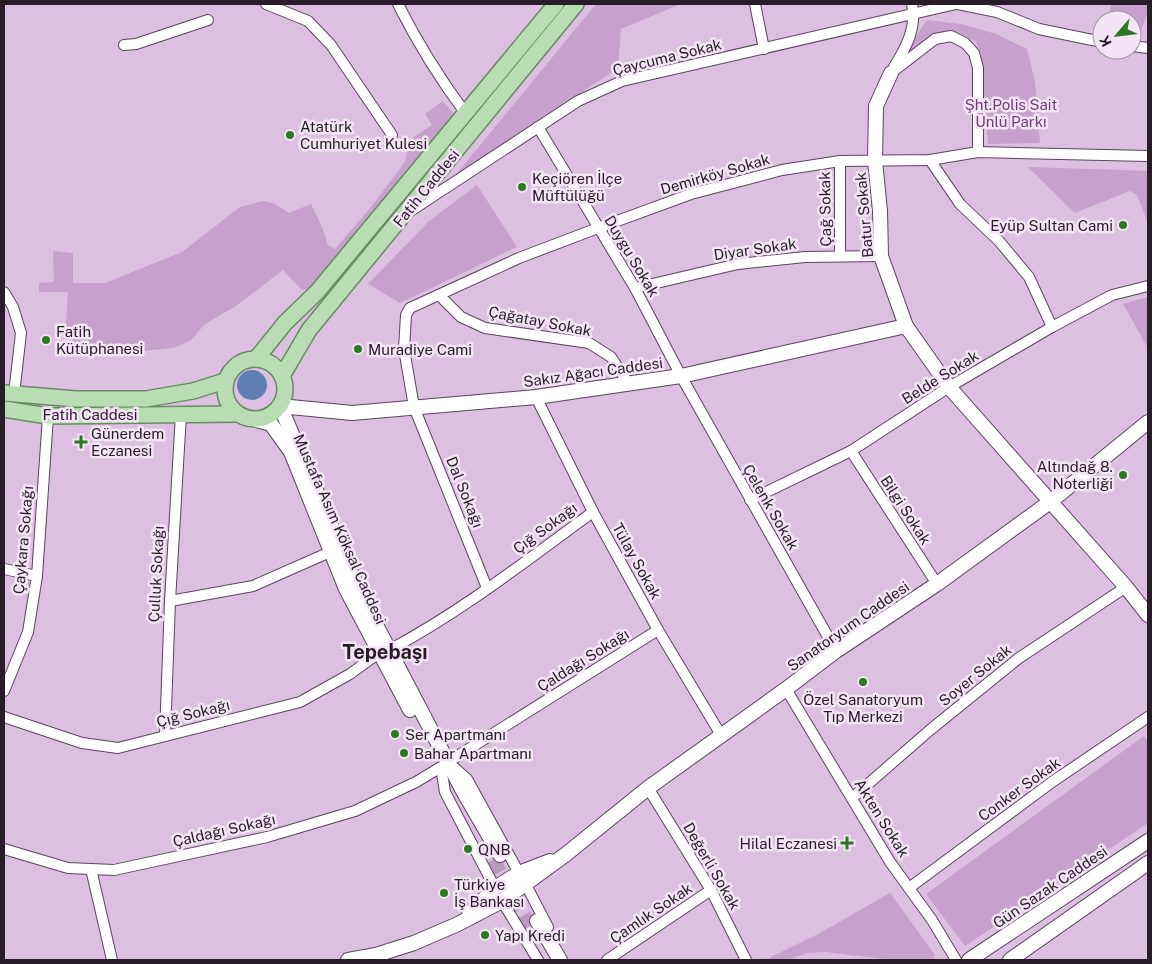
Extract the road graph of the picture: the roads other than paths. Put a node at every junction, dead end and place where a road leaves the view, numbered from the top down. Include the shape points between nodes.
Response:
1 (266, 4) edge
2 (398, 4) edge
3 (576, 4) edge
4 (755, 4) edge
5 (957, 4) edge
6 (551, 7) edge
7 (913, 9) edge
8 (208, 20) dead end
9 (1092, 40) edge
10 (124, 45) dead end
11 (764, 49) junction
12 (891, 73) junction
13 (466, 114) junction
14 (538, 127) junction
15 (392, 135) dead end
16 (978, 152) junction
17 (1148, 156) edge
18 (930, 160) junction
19 (840, 161) junction
20 (875, 162) junction
21 (401, 218) junction
22 (598, 228) junction
23 (840, 256) junction
24 (881, 256) junction
25 (1148, 286) edge
26 (635, 288) junction
27 (4, 292) edge
28 (439, 295) junction
29 (906, 326) junction
30 (1052, 327) junction
31 (256, 359) junction
32 (282, 376) junction
33 (681, 376) junction
34 (225, 381) junction
35 (628, 384) junction
36 (948, 387) junction
37 (9, 393) edge
38 (536, 397) junction
39 (280, 406) junction
40 (414, 407) junction
41 (4, 410) edge
42 (181, 414) junction
43 (236, 414) junction
44 (48, 416) junction
45 (257, 420) junction
46 (1148, 422) edge
47 (851, 451) junction
48 (750, 500) junction
49 (1050, 502) junction
50 (593, 512) junction
51 (330, 552) junction
52 (4, 569) edge
53 (37, 576) junction
54 (937, 584) junction
55 (1126, 587) junction
56 (487, 588) junction
57 (170, 602) junction
58 (1148, 615) edge
59 (658, 630) junction
60 (384, 651) junction
61 (836, 651) junction
62 (786, 689) junction
63 (4, 691) edge
64 (4, 717) edge
65 (1148, 718) edge
66 (165, 736) junction
67 (721, 736) junction
68 (444, 764) junction
69 (648, 788) junction
70 (852, 798) junction
71 (1148, 841) edge
72 (4, 849) edge
73 (496, 858) tunnel mouth
74 (1148, 863) edge
75 (90, 869) junction
76 (523, 879) junction
77 (495, 888) junction
78 (909, 888) junction
79 (711, 890) junction
80 (502, 901) junction
81 (458, 924) junction
82 (112, 960) edge
83 (348, 960) edge
84 (538, 960) edge
85 (549, 960) edge
86 (560, 960) edge
87 (568, 960) edge
88 (607, 960) edge
89 (746, 960) edge
90 (956, 960) edge
91 (969, 960) edge
92 (1010, 960) edge

1 - 15 street via 308,21 331,45
2 - 13 street
3 - 21 main road, Fatih Caddesi
4 - 11 street
5 - 7 street, Çaycuma Sokak
5 - 9 street via 997,12 1039,28
6 - 13 main road, Fatih Caddesi
7 - 11 street, Çaycuma Sokak
7 - 12 street via 908,43
8 - 10 street
11 - 14 street, Çaycuma Sokak via 622,81 578,101
12 - 16 street, Batur Sokak via 935,39 951,36 965,43 974,53 978,68
12 - 20 main road, Batur Sokak via 876,106
13 - 31 main road, Fatih Caddesi
14 - 21 street, Çaycuma Sokak
14 - 22 street, Duygu Sokak
16 - 17 street, Demirköy Sokak
16 - 18 street, Demirköy Sokak
18 - 20 street, Demirköy Sokak
18 - 30 street via 960,204 999,241 1029,277
19 - 20 street, Demirköy Sokak
19 - 22 street, Demirköy Sokak via 782,170 691,194
19 - 23 street, Çağ Sokak
20 - 24 main road, Batur Sokak
21 - 32 main road, Fatih Caddesi via 309,330
22 - 26 street, Duygu Sokak
22 - 28 street, Demirköy Sokak via 519,258
23 - 24 street, Diyar Sokak
23 - 26 street, Diyar Sokak via 805,256 738,264
24 - 29 main road, Batur Sokak
25 - 30 street, Belde Sokak via 1112,296
26 - 33 street, Duygu Sokak
27 - 37 street via 21,332
28 - 35 street, Çağatay Sokak via 462,317 484,328 589,343 611,357
28 - 40 street, Demirköy Sokak via 410,308 406,315 404,349
29 - 33 main road, Sakız Ağacı Caddesi
29 - 36 main road, Batur Sokak
30 - 36 street, Belde Sokak
31 - 32 main road via 272,364
31 - 34 main road via 237,365
32 - 39 main road via 285,386
33 - 35 main road, Sakız Ağacı Caddesi
33 - 48 street, Çelenk Sokak
34 - 37 main road, Fatih Caddesi via 146,400 76,399
34 - 43 main road via 226,399
35 - 38 main road, Sakız Ağacı Caddesi
36 - 47 street, Belde Sokak
36 - 49 main road, Batur Sokak
38 - 40 main road, Sakız Ağacı Caddesi
38 - 50 street, Tülay Sokak
39 - 40 main road, Sakız Ağacı Caddesi via 352,413
39 - 45 main road via 270,416
39 - 60 main road, Mustafa Asım Köksal Caddesi
40 - 56 street, Dal Sokağı
41 - 44 main road, Fatih Caddesi
42 - 43 main road, Fatih Caddesi
42 - 44 main road, Fatih Caddesi
42 - 57 street, Çulluk Sokağı
43 - 45 main road
44 - 53 street, Çaykara Sokağı
45 - 51 main road, Mustafa Asım Köksal Caddesi via 271,424 291,452
46 - 49 main road, Sanatoryum Caddesi
47 - 48 street, Belde Sokak
47 - 54 street, Bilgi Sokak
48 - 61 street, Çelenk Sokak
49 - 54 main road, Sanatoryum Caddesi
49 - 55 main road, Batur Sokak
50 - 56 street, Çığ Sokağı
50 - 59 street, Tülay Sokak
51 - 57 street via 252,586
51 - 60 main road, Mustafa Asım Köksal Caddesi via 346,589
52 - 53 street
53 - 63 street, Çaykara Sokağı via 28,632
54 - 61 main road, Sanatoryum Caddesi
55 - 58 main road, Batur Sokak
55 - 70 street, Soyer Sokak via 1019,658
56 - 60 street, Çığ Sokağı via 407,640
57 - 66 street, Çulluk Sokağı
59 - 67 street, Tülay Sokak
59 - 68 street, Çaldağı Sokağı
60 - 66 street, Çığ Sokağı via 300,702
60 - 68 main road, Mustafa Asım Köksal Caddesi
61 - 62 main road, Sanatoryum Caddesi
62 - 67 main road, Sanatoryum Caddesi
62 - 70 street, Akten Sokak
64 - 66 street, Çığ Sokağı via 82,743 118,748
65 - 78 street, Conker Sokak via 1052,782
67 - 69 main road, Sanatoryum Caddesi
68 - 73 main road, Mustafa Asım Köksal Caddesi
68 - 75 street, Çaldağı Sokağı via 416,782 355,811 267,837 114,870
68 - 76 street, Mustafa Asım Köksal Caddesi via 467,779
68 - 77 street, Mustafa Asım Köksal Caddesi via 446,792
69 - 76 main road, Sanatoryum Caddesi via 565,855
69 - 79 street, Değerli Sokak
70 - 78 street, Akten Sokak
71 - 91 main road, Gün Sazak Caddesi
72 - 75 street, Çaldağı Sokağı via 68,868
74 - 92 main road
75 - 82 street
76 - 77 main road, Sanatoryum Caddesi
76 - 80 main road, Sanatoryum Caddesi
76 - 87 street, Mustafa Asım Köksal Caddesi
77 - 81 main road, Sanatoryum Caddesi
78 - 90 street, Akten Sokak
79 - 88 street, Çamlık Sokak
79 - 89 street, Değerli Sokak
80 - 81 main road, Sanatoryum Caddesi
80 - 84 street
81 - 83 main road, Sanatoryum Caddesi via 414,943
85 - 86 main road via 533,924

